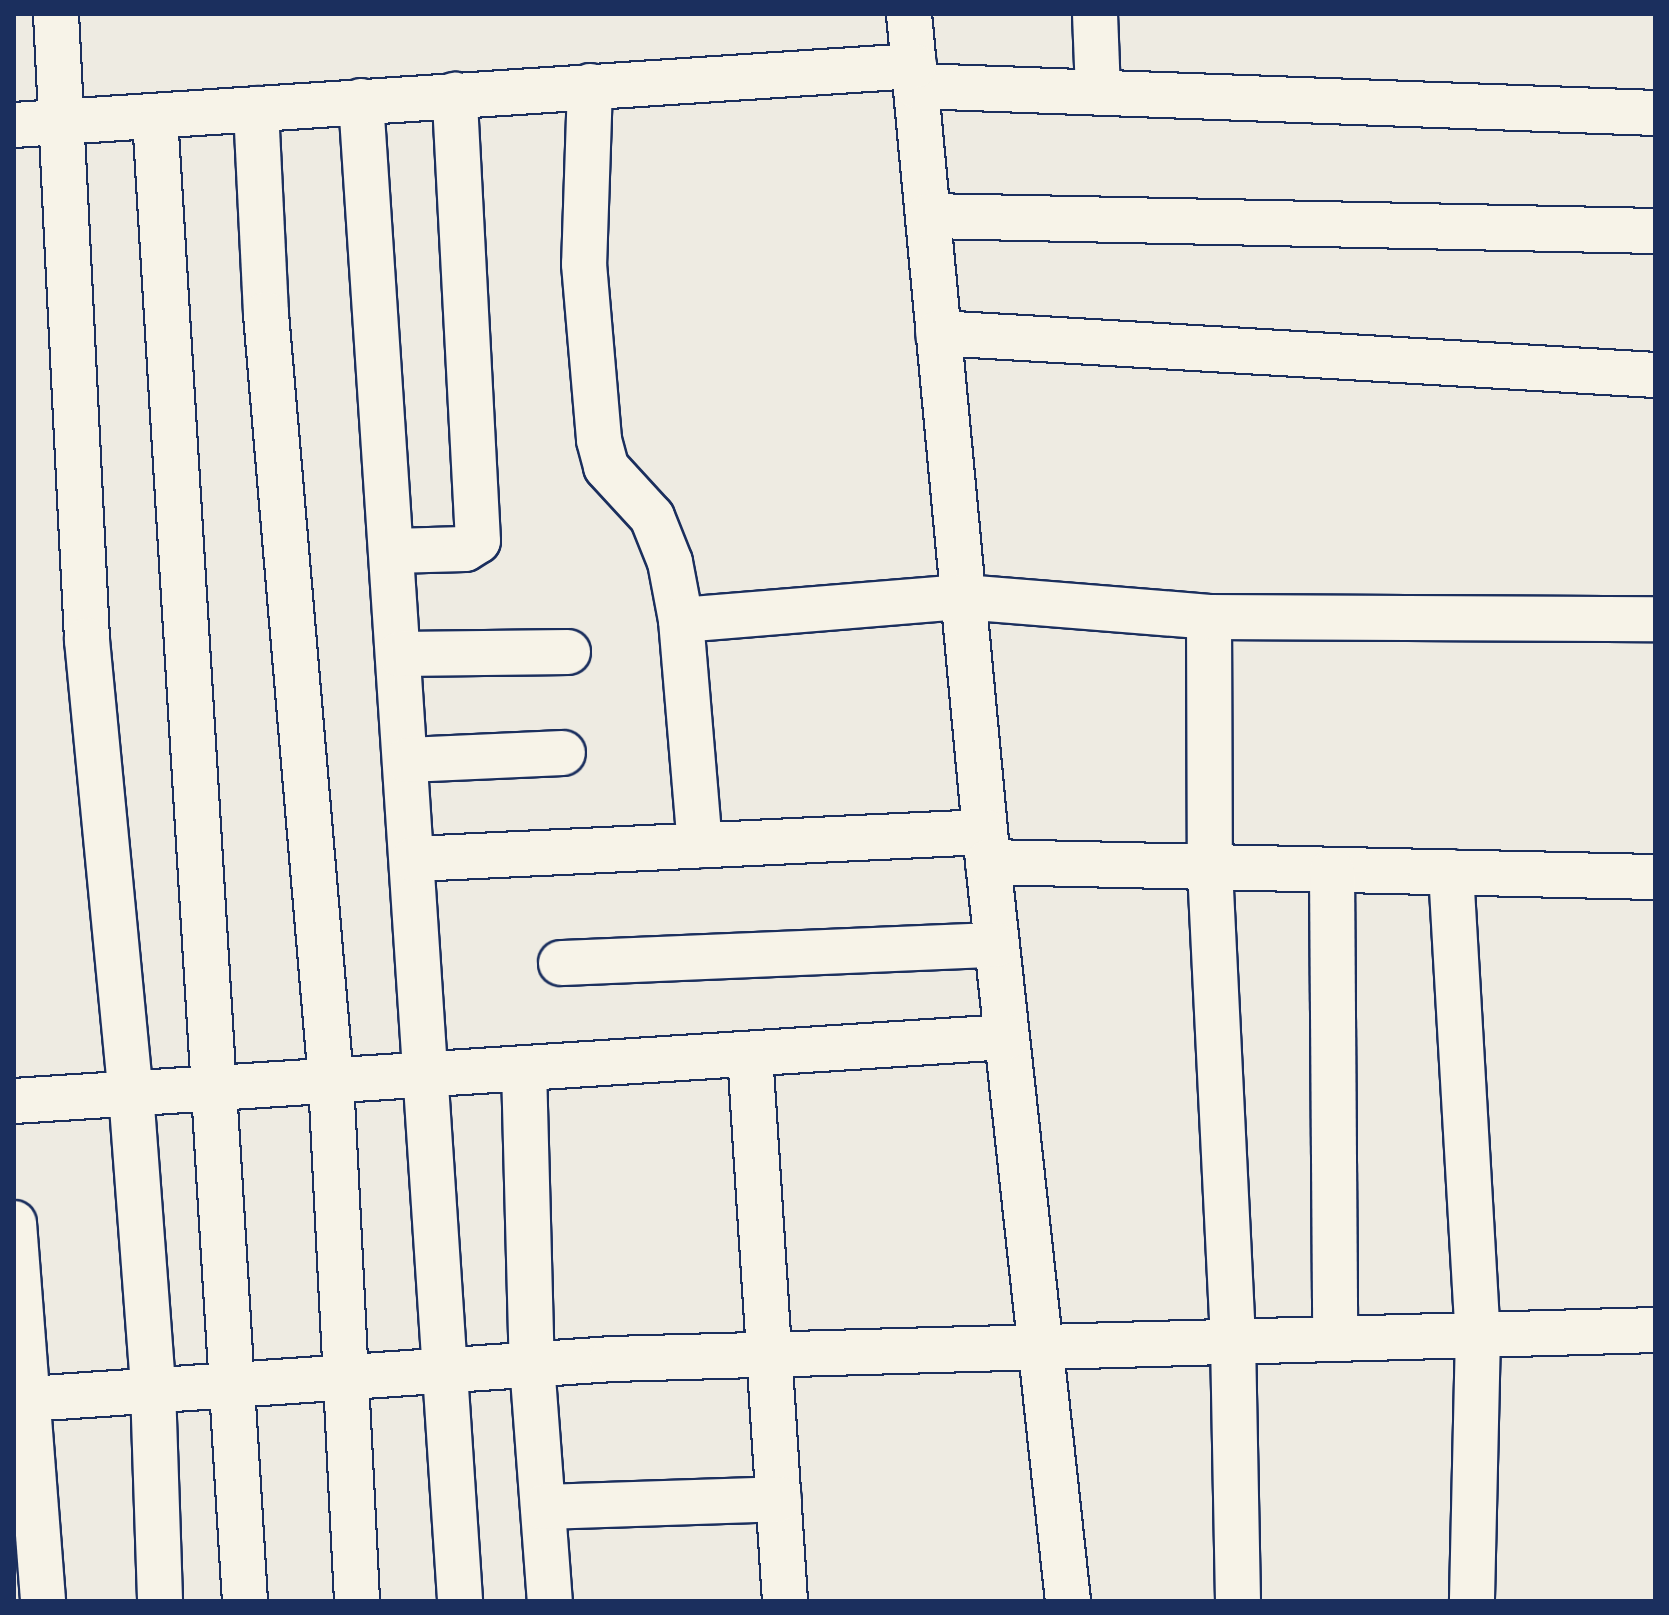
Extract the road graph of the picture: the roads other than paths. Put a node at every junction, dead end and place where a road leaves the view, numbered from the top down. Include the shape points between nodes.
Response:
1 (56, 14) edge
2 (909, 14) edge
3 (1095, 14) edge
4 (915, 76) junction
5 (590, 86) junction
6 (1098, 92) junction
7 (455, 95) junction
8 (361, 101) junction
9 (256, 109) junction
10 (1655, 113) edge
11 (155, 117) junction
12 (58, 119) junction
13 (14, 125) edge
14 (928, 216) junction
15 (1655, 231) edge
16 (938, 333) junction
17 (1655, 375) edge
18 (392, 551) junction
19 (963, 597) junction
20 (1209, 617) junction
21 (1655, 619) edge
22 (681, 620) junction
23 (568, 652) dead end
24 (400, 654) junction
25 (563, 753) dead end
26 (407, 760) junction
27 (700, 845) junction
28 (986, 847) junction
29 (414, 859) junction
30 (1210, 869) junction
31 (1332, 871) junction
32 (1451, 872) junction
33 (1655, 877) edge
34 (996, 945) junction
35 (561, 963) dead end
36 (1006, 1037) junction
37 (750, 1054) junction
38 (524, 1068) junction
39 (429, 1074) junction
40 (331, 1080) junction
41 (215, 1091) junction
42 (131, 1093) junction
43 (14, 1101) edge
44 (14, 1223) edge
45 (1655, 1330) edge
46 (1478, 1334) junction
47 (1335, 1338) junction
48 (1233, 1340) junction
49 (1037, 1345) junction
50 (770, 1354) junction
51 (532, 1364) junction
52 (441, 1370) junction
53 (344, 1376) junction
54 (232, 1383) junction
55 (153, 1388) junction
56 (21, 1400) edge
57 (779, 1499) junction
58 (543, 1507) junction
59 (43, 1601) edge
60 (160, 1601) edge
61 (245, 1601) edge
62 (357, 1601) edge
63 (460, 1601) edge
64 (550, 1601) edge
65 (785, 1601) edge
66 (1068, 1601) edge
67 (1238, 1601) edge
68 (1472, 1601) edge

1 - 12 street
2 - 4 street
3 - 6 street
4 - 5 street
4 - 6 street
4 - 14 street
5 - 7 street
5 - 22 street via 584,264 599,440 606,467 652,517 670,562
6 - 10 street
7 - 8 street
7 - 18 street via 478,541 465,549
8 - 9 street
8 - 18 street
9 - 11 street
9 - 40 street via 268,329
11 - 12 street
11 - 41 street
12 - 13 street
12 - 42 street via 87,640
14 - 15 street
14 - 16 street
16 - 17 street
16 - 19 street
18 - 24 street
19 - 20 street
19 - 22 street
19 - 28 street
20 - 21 street
20 - 30 street
22 - 27 street
23 - 24 street
24 - 26 street
25 - 26 street
26 - 29 street
27 - 28 street
27 - 29 street
28 - 30 street
28 - 34 street
29 - 39 street
30 - 31 street
30 - 48 street
31 - 32 street
31 - 47 street
32 - 33 street
32 - 46 street
34 - 35 street
34 - 36 street
36 - 37 street
36 - 49 street
37 - 38 street
37 - 50 street
38 - 39 street
38 - 51 street
39 - 40 street
39 - 52 street
40 - 41 street
40 - 53 street
41 - 42 street
41 - 54 street
42 - 43 street
42 - 55 street
44 - 56 street
45 - 46 street
46 - 47 street
46 - 68 street
47 - 48 street
48 - 49 street
48 - 67 street
49 - 50 street
49 - 66 street
50 - 51 street
50 - 57 street
51 - 52 street
51 - 58 street
52 - 53 street
52 - 63 street
53 - 54 street
53 - 62 street
54 - 55 street
54 - 61 street
55 - 56 street
55 - 60 street
56 - 59 street
57 - 58 street
57 - 65 street
58 - 64 street

